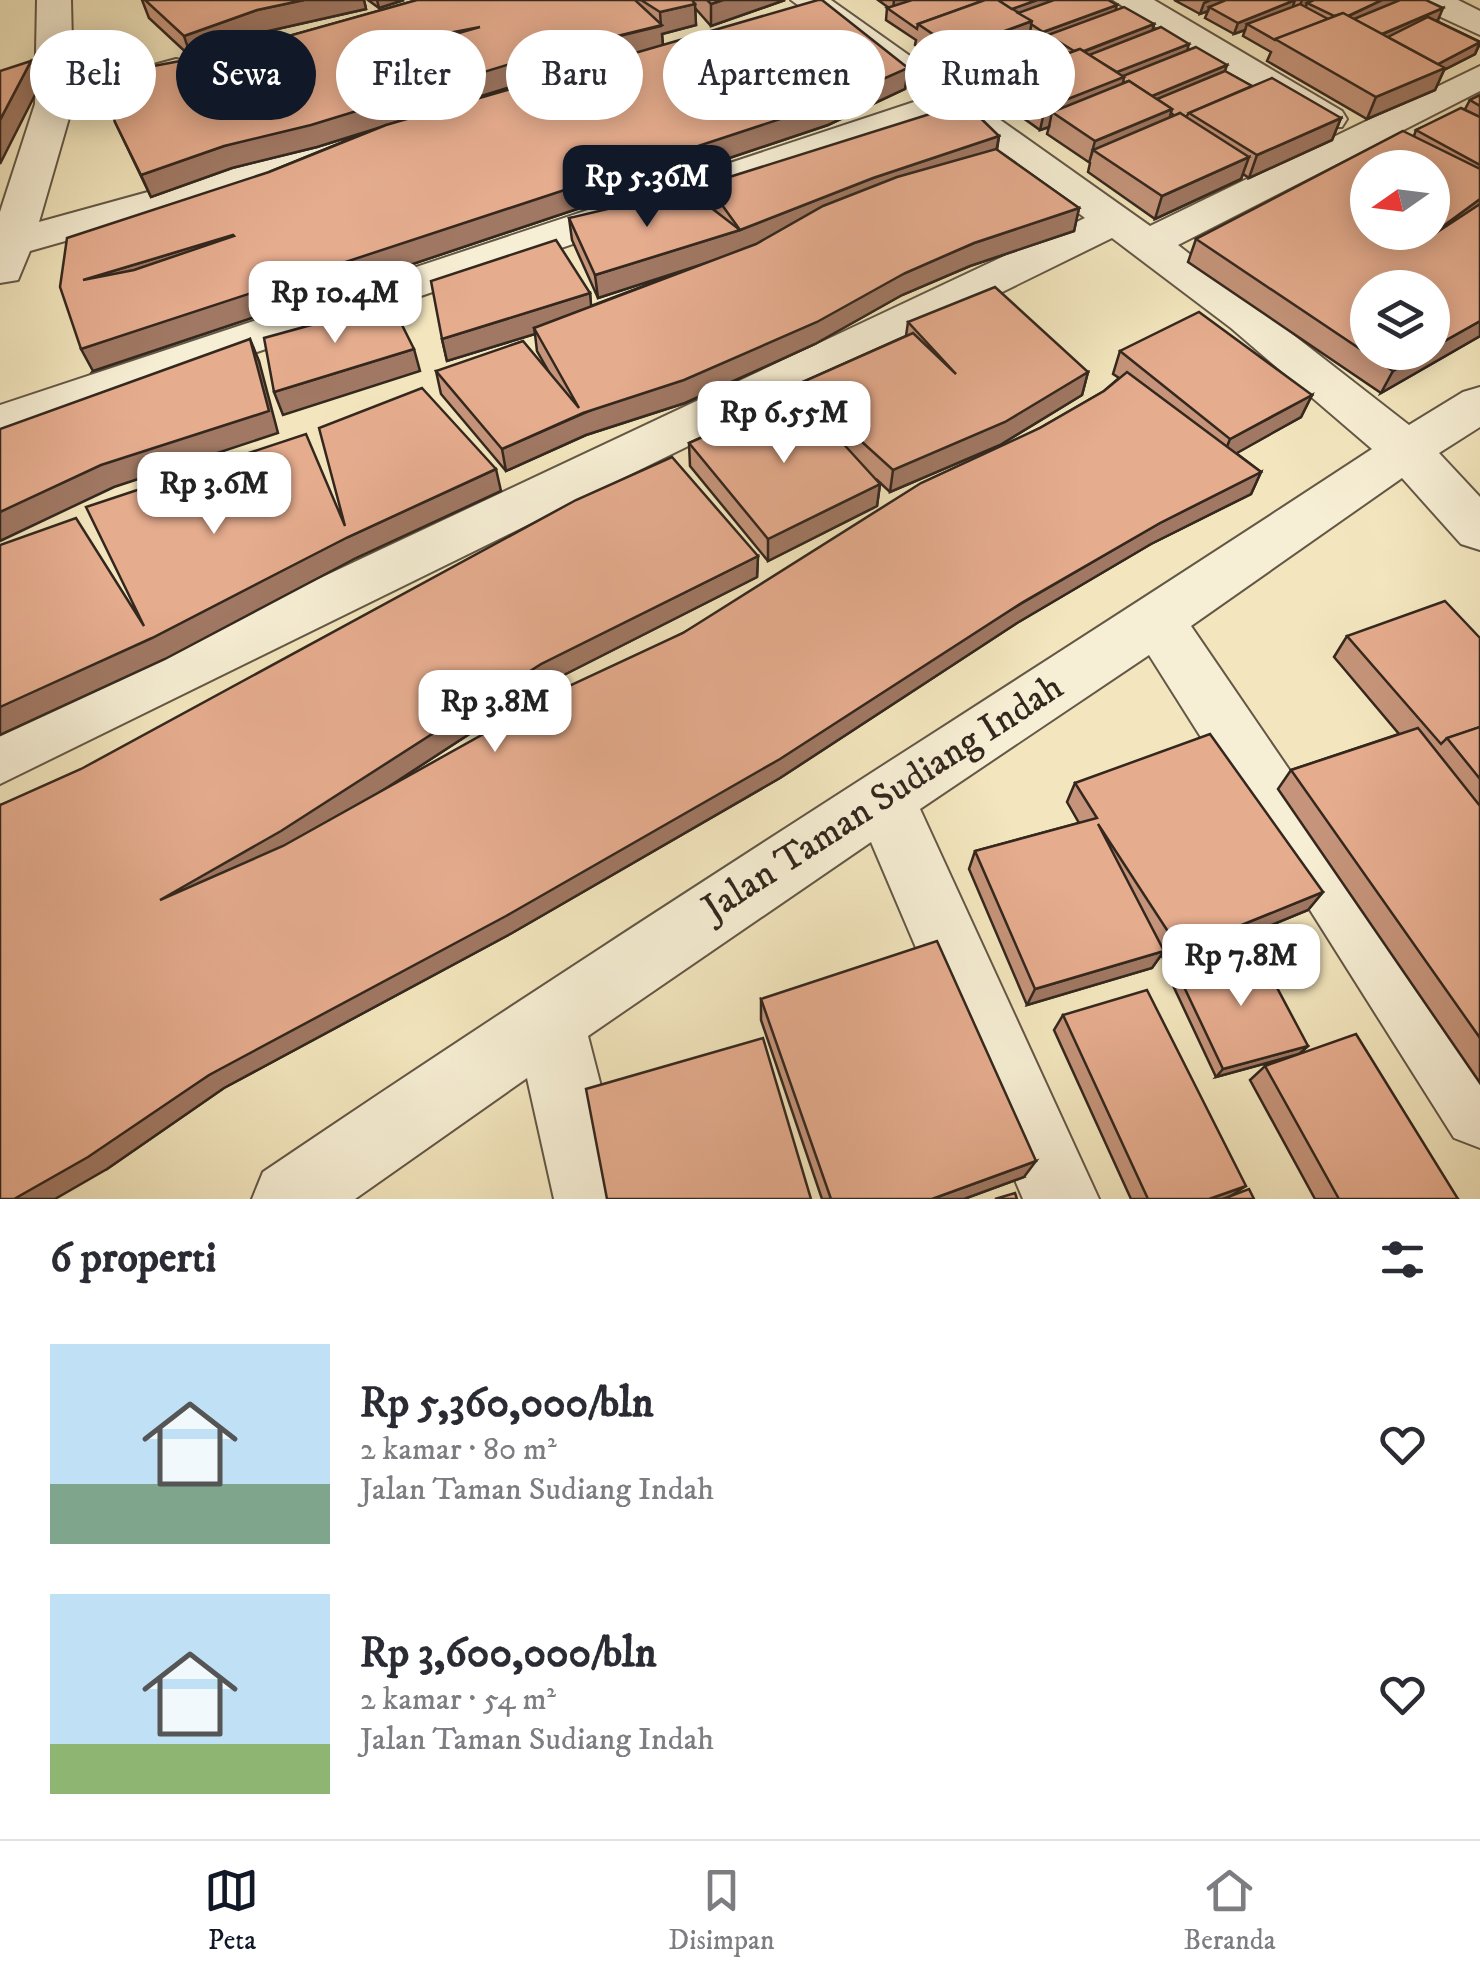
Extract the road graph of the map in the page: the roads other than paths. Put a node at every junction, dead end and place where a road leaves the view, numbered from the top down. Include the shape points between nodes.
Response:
1 (54, 0) edge
2 (1130, 0) edge
3 (1431, 0) edge
4 (802, 9) edge
5 (1480, 24) edge
6 (54, 30) edge
7 (905, 71) edge
8 (1480, 76) edge
9 (905, 118) edge
10 (49, 120) edge
11 (981, 120) edge
12 (1361, 138) junction
13 (382, 139) edge
14 (1132, 232) junction
15 (6, 260) edge
16 (1480, 404) edge
17 (0, 424) edge
18 (1406, 448) junction
19 (1480, 530) edge
20 (1157, 621) junction
21 (0, 758) edge
22 (883, 796) junction
23 (549, 1019) junction
24 (1480, 1112) edge
25 (290, 1199) edge
26 (592, 1199) edge
27 (1061, 1199) edge

1 - 6 street
2 - 12 street
3 - 5 street
4 - 7 street
8 - 12 street
9 - 17 street
10 - 15 street
11 - 14 street
12 - 14 street
13 - 15 street
14 - 18 street
14 - 21 street
16 - 18 street, Jalan Taman Sudiang Indah
18 - 19 street
18 - 20 street, Jalan Taman Sudiang Indah
20 - 22 street, Jalan Taman Sudiang Indah
20 - 24 street
22 - 23 street, Jalan Taman Sudiang Indah
22 - 27 street
23 - 25 street, Jalan Taman Sudiang Indah
23 - 26 street

